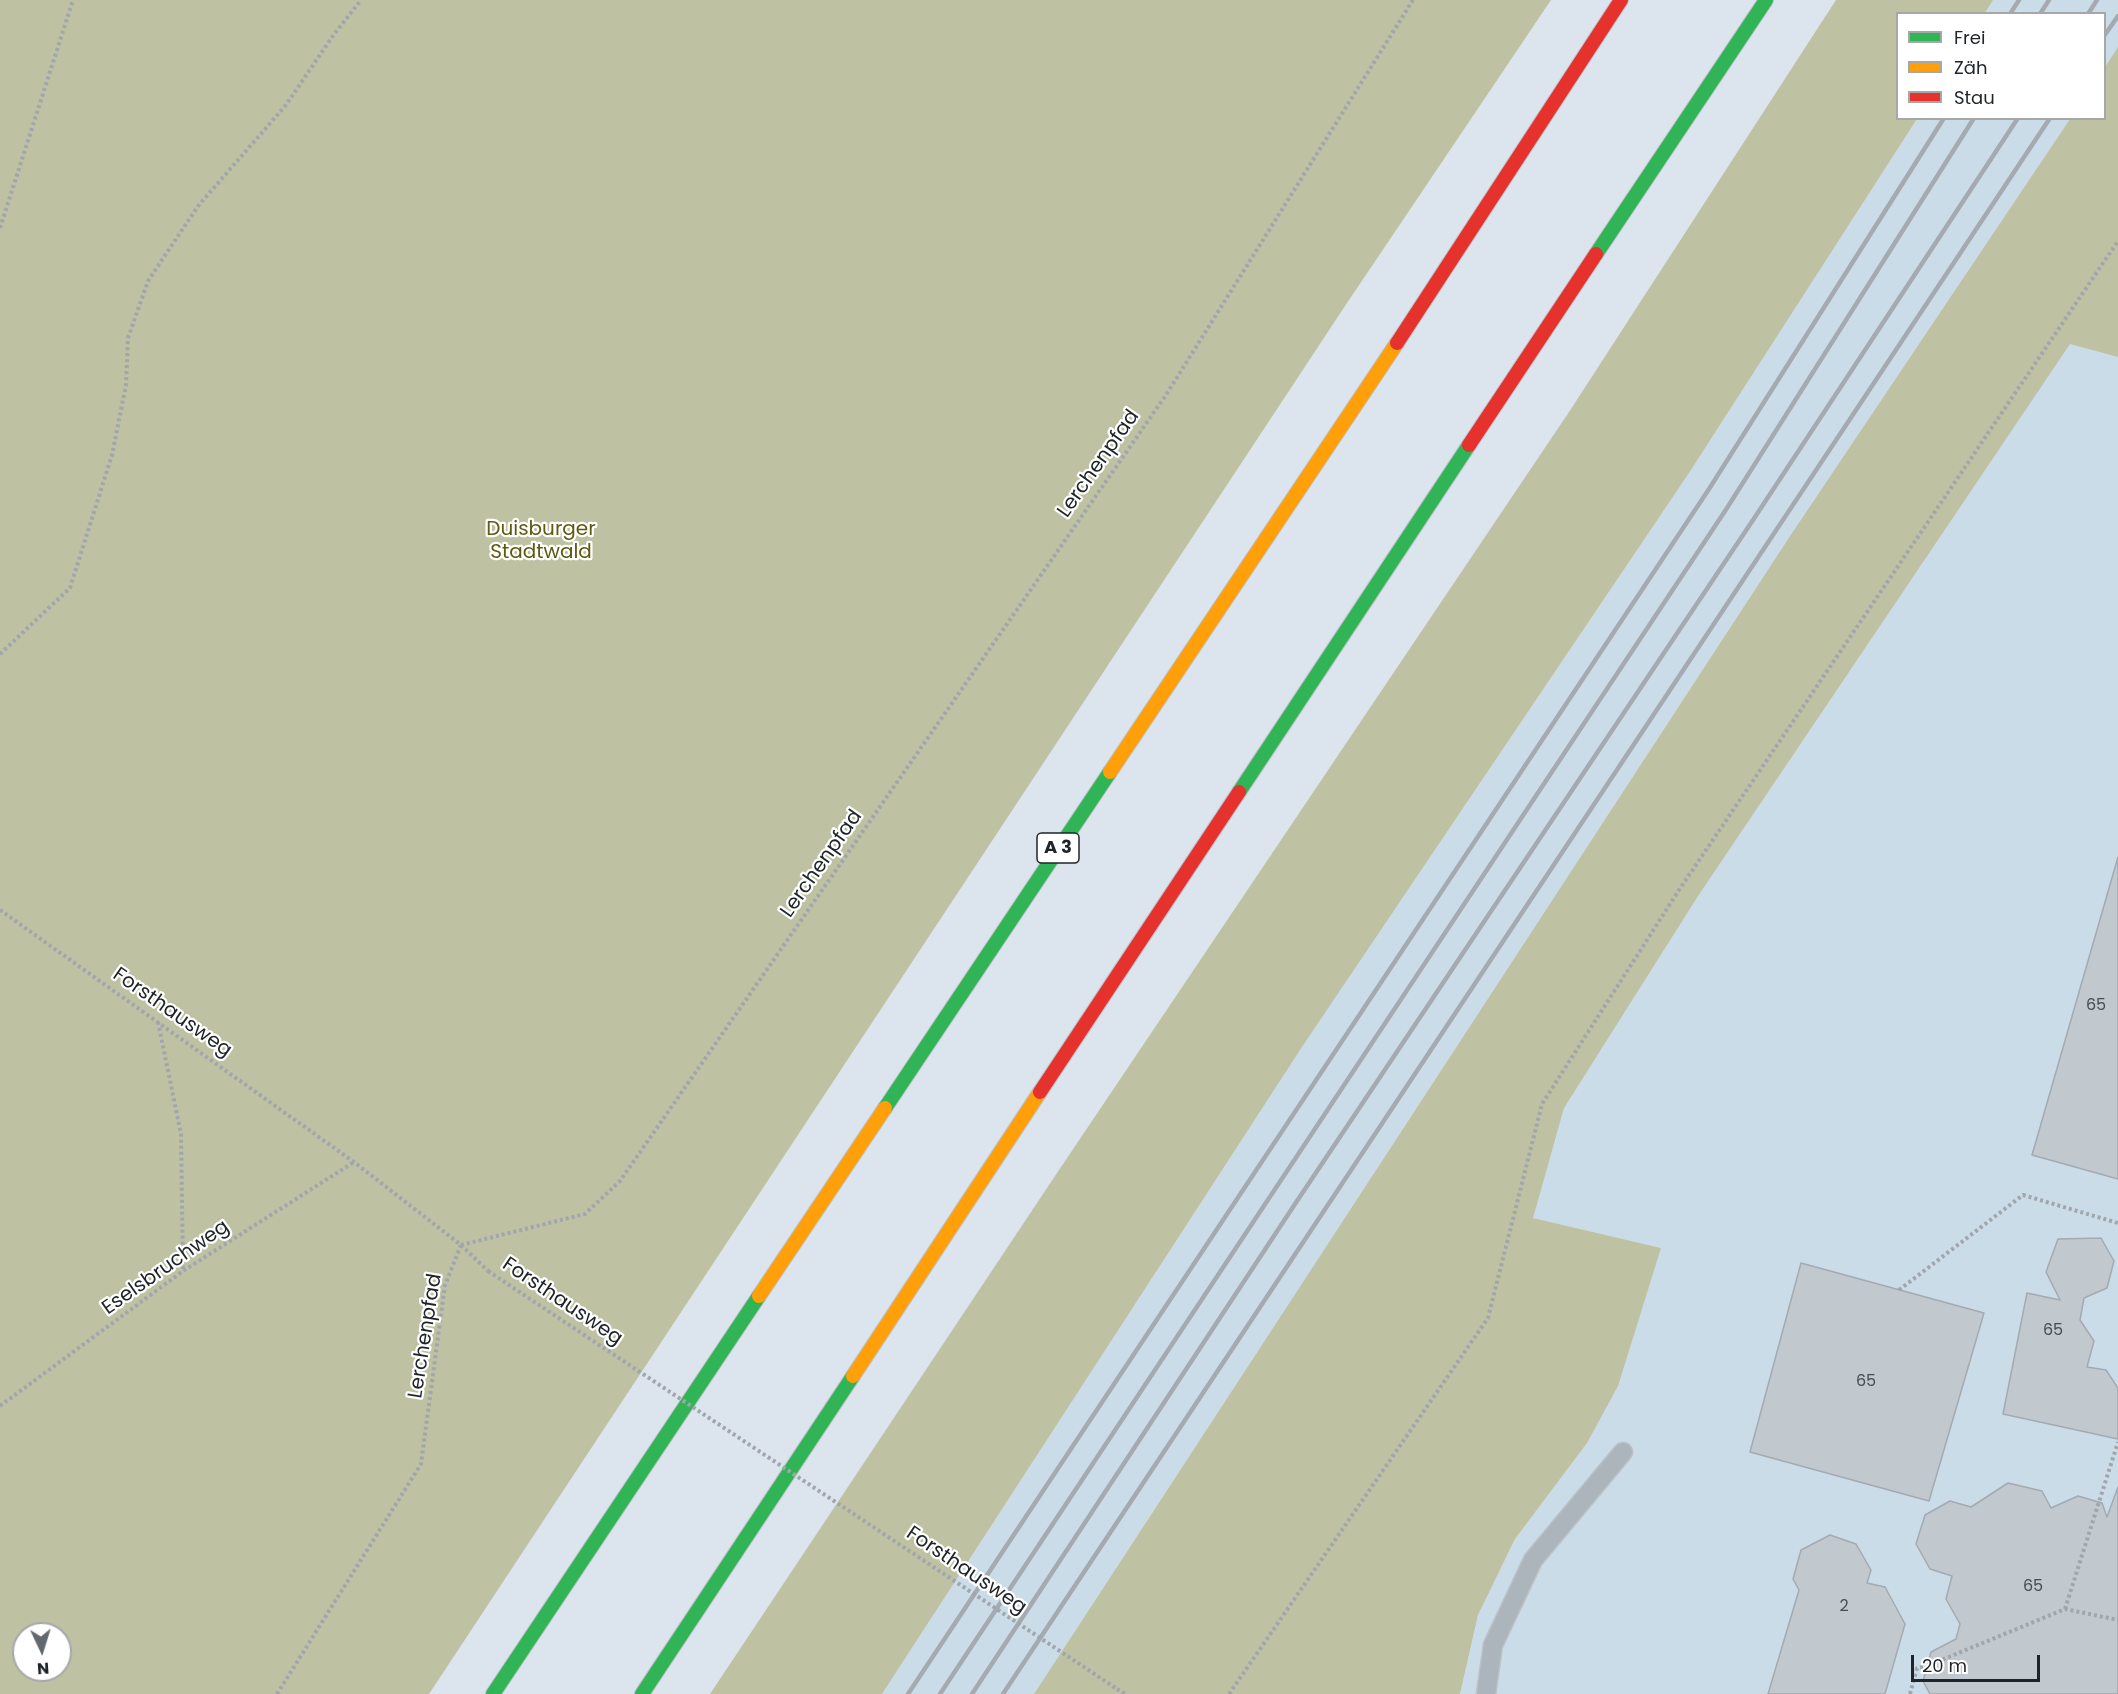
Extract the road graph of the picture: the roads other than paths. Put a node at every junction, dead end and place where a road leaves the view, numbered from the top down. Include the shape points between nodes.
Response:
1 (1621, 0) edge
2 (1766, 0) edge
3 (1623, 1452) dead end
4 (493, 1694) edge
5 (642, 1694) edge
6 (1486, 1694) edge

1 - 4 highway, A 3 via 1406,330
2 - 5 highway
3 - 6 lane via 1533,1560 1493,1645

